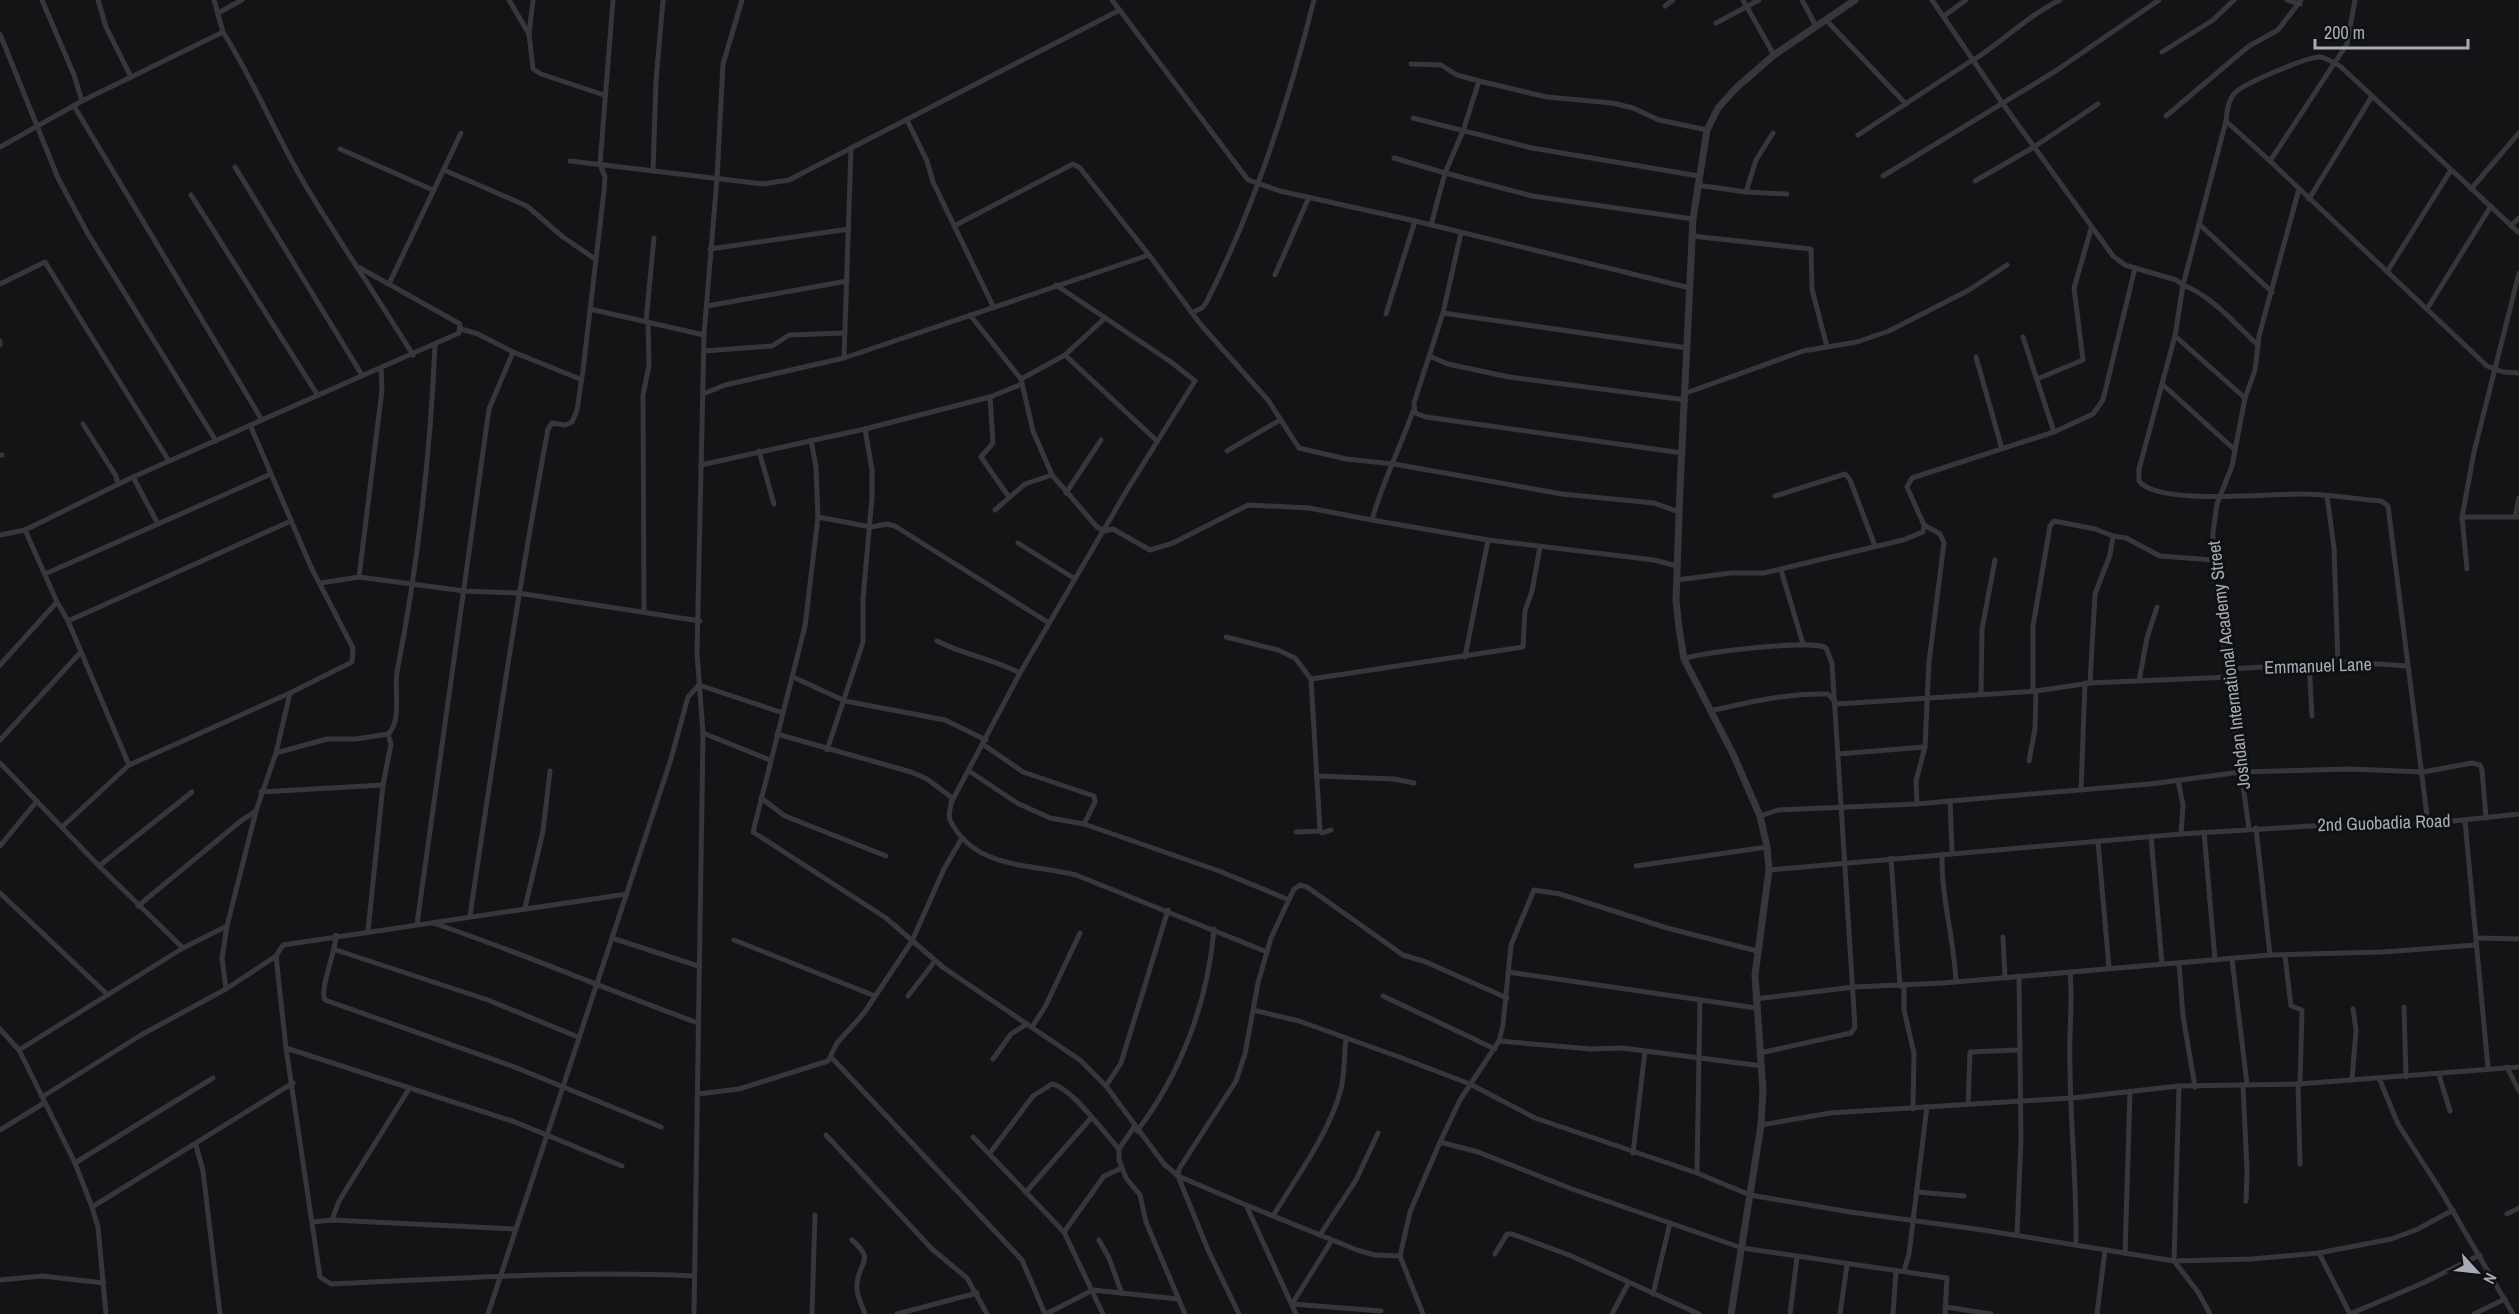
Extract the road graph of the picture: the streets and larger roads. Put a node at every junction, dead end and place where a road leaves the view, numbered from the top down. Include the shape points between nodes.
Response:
1 (42, 0) edge
2 (98, 0) edge
3 (214, 0) edge
4 (242, 0) edge
5 (509, 0) edge
6 (532, 0) edge
7 (613, 0) edge
8 (663, 0) edge
9 (742, 0) edge
10 (1112, 0) edge
11 (1314, 0) edge
12 (1673, 0) edge
13 (1743, 0) edge
14 (1759, 0) edge
15 (1802, 0) edge
16 (1855, 0) edge
17 (1932, 0) edge
18 (1966, 0) edge
19 (2060, 0) edge
20 (2159, 0) edge
21 (2234, 0) edge
22 (2287, 0) edge
23 (2355, 0) edge
24 (2301, 2) edge
25 (1665, 6) dead end
26 (1748, 8) junction
27 (1118, 11) junction
28 (218, 13) junction
29 (1944, 16) junction
30 (1826, 20) junction
31 (1716, 23) dead end
32 (1816, 26) junction
33 (223, 32) junction
34 (0, 34) edge
35 (529, 34) junction
36 (2162, 52) dead end
37 (1774, 56) junction
38 (1974, 59) junction
39 (1411, 63) dead end
40 (2335, 64) junction
41 (131, 77) junction
42 (1479, 81) junction
43 (604, 95) junction
44 (2372, 96) junction
45 (82, 101) junction
46 (1906, 104) junction
47 (2003, 104) junction
48 (2098, 104) dead end
49 (74, 106) junction
50 (2166, 116) dead end
51 (1413, 118) dead end
52 (907, 120) junction
53 (2226, 121) junction
54 (35, 126) junction
55 (1707, 130) junction
56 (1463, 131) junction
57 (461, 133) dead end
58 (1773, 133) dead end
59 (2519, 133) edge
60 (1858, 135) dead end
61 (0, 147) edge
62 (2034, 147) junction
63 (851, 148) junction
64 (340, 149) dead end
65 (1394, 158) dead end
66 (570, 161) dead end
67 (2270, 161) junction
68 (600, 164) junction
69 (235, 167) dead end
70 (444, 170) junction
71 (2451, 170) junction
72 (653, 171) junction
73 (1445, 173) junction
74 (1883, 176) dead end
75 (1699, 177) junction
76 (717, 178) junction
77 (1975, 181) dead end
78 (1258, 185) junction
79 (1697, 185) junction
80 (2300, 189) junction
81 (2472, 189) junction
82 (434, 190) junction
83 (1746, 192) junction
84 (1787, 194) dead end
85 (191, 195) dead end
86 (1309, 197) junction
87 (2309, 199) junction
88 (2491, 206) junction
89 (2519, 218) edge
90 (1693, 219) junction
91 (1415, 221) junction
92 (2199, 224) junction
93 (1431, 225) junction
94 (954, 226) junction
95 (2511, 226) junction
96 (849, 229) junction
97 (2091, 229) junction
98 (1461, 232) junction
99 (2519, 233) edge
100 (1692, 236) junction
101 (654, 238) dead end
102 (710, 249) junction
103 (1149, 255) junction
104 (595, 259) junction
105 (2007, 265) dead end
106 (360, 268) junction
107 (2135, 268) junction
108 (2387, 272) junction
109 (2519, 273) edge
110 (1275, 275) dead end
111 (847, 281) junction
112 (0, 284) edge
113 (389, 284) junction
114 (1056, 285) junction
115 (2183, 285) junction
116 (1690, 288) junction
117 (2272, 292) junction
118 (707, 306) junction
119 (993, 306) junction
120 (590, 309) junction
121 (2427, 309) junction
122 (1193, 312) junction
123 (1443, 313) junction
124 (970, 315) junction
125 (1386, 315) dead end
126 (1105, 318) junction
127 (647, 322) junction
128 (461, 329) junction
129 (845, 333) junction
130 (704, 335) junction
131 (2175, 336) junction
132 (2023, 338) dead end
133 (2258, 345) junction
134 (435, 346) junction
135 (1827, 347) junction
136 (1687, 348) junction
137 (704, 351) junction
138 (513, 352) junction
139 (413, 355) junction
140 (1065, 355) junction
141 (1429, 356) junction
142 (1976, 357) dead end
143 (844, 358) junction
144 (381, 368) junction
145 (2495, 370) junction
146 (2519, 372) edge
147 (362, 375) junction
148 (580, 379) junction
149 (2037, 379) junction
150 (1021, 382) junction
151 (2162, 384) junction
152 (317, 394) junction
153 (703, 394) junction
154 (990, 397) junction
155 (1686, 397) junction
156 (2245, 398) junction
157 (1413, 411) junction
158 (262, 420) junction
159 (1280, 420) junction
160 (83, 424) dead end
161 (251, 427) junction
162 (865, 429) junction
163 (2054, 432) junction
164 (811, 440) junction
165 (1101, 440) dead end
166 (216, 441) junction
167 (1157, 441) junction
168 (2002, 449) junction
169 (2235, 450) junction
170 (759, 451) junction
171 (1227, 451) dead end
172 (1682, 453) junction
173 (169, 461) junction
174 (1394, 464) junction
175 (701, 465) junction
176 (271, 474) junction
177 (1052, 475) junction
178 (133, 477) junction
179 (118, 484) junction
180 (1066, 493) junction
181 (1775, 496) dead end
182 (2220, 496) junction
183 (2327, 496) junction
184 (1009, 497) junction
185 (2519, 498) edge
186 (774, 504) dead end
187 (995, 510) dead end
188 (1679, 512) junction
189 (818, 517) junction
190 (2517, 517) edge
191 (2462, 518) junction
192 (1372, 520) junction
193 (291, 521) junction
194 (158, 524) junction
195 (1924, 525) junction
196 (871, 527) junction
197 (25, 530) junction
198 (1104, 531) junction
199 (0, 535) edge
200 (2113, 536) junction
201 (1488, 540) junction
202 (1018, 543) dead end
203 (1875, 546) junction
204 (1540, 547) junction
205 (1995, 560) dead end
206 (2213, 560) junction
207 (1677, 566) junction
208 (2467, 569) dead end
209 (1781, 570) junction
210 (45, 574) junction
211 (359, 577) junction
212 (1075, 579) junction
213 (1677, 580) junction
214 (321, 583) junction
215 (412, 585) junction
216 (464, 591) junction
217 (518, 593) junction
218 (57, 602) junction
219 (2157, 607) dead end
220 (644, 611) junction
221 (68, 621) junction
222 (700, 621) junction
223 (1049, 623) junction
224 (1226, 637) dead end
225 (937, 641) dead end
226 (1803, 644) junction
227 (80, 653) junction
228 (1465, 657) junction
229 (1684, 659) junction
230 (2309, 663) junction
231 (2338, 663) junction
232 (0, 665) edge
233 (2407, 666) junction
234 (2229, 669) junction
235 (1020, 673) junction
236 (793, 677) junction
237 (2229, 677) junction
238 (1311, 680) junction
239 (2139, 681) junction
240 (2088, 683) junction
241 (699, 685) junction
242 (2035, 690) junction
243 (290, 693) junction
244 (1981, 694) junction
245 (1929, 698) junction
246 (845, 701) junction
247 (1837, 704) junction
248 (1710, 711) junction
249 (783, 713) junction
250 (2312, 716) dead end
251 (703, 733) junction
252 (388, 734) junction
253 (777, 734) junction
254 (0, 740) edge
255 (985, 742) junction
256 (1924, 747) junction
257 (827, 750) junction
258 (276, 753) junction
259 (1838, 754) junction
260 (770, 760) junction
261 (2029, 761) dead end
262 (0, 763) edge
263 (129, 765) junction
264 (550, 771) dead end
265 (969, 771) junction
266 (2241, 772) junction
267 (2423, 772) junction
268 (1317, 776) junction
269 (2178, 780) junction
270 (1414, 783) dead end
271 (383, 785) junction
272 (2081, 790) junction
273 (192, 792) dead end
274 (261, 792) junction
275 (761, 798) junction
276 (37, 801) junction
277 (952, 801) junction
278 (1950, 801) junction
279 (1917, 804) junction
280 (1840, 808) junction
281 (256, 811) junction
282 (2519, 814) edge
283 (1760, 816) junction
284 (2486, 818) junction
285 (2465, 820) junction
286 (1084, 824) junction
287 (2428, 824) junction
288 (62, 827) junction
289 (2252, 829) junction
290 (1331, 830) dead end
291 (1320, 831) junction
292 (1296, 832) dead end
293 (2204, 832) junction
294 (2181, 834) junction
295 (2151, 836) junction
296 (962, 838) junction
297 (2098, 842) junction
298 (0, 846) edge
299 (1767, 847) junction
300 (1952, 852) junction
301 (1942, 854) junction
302 (886, 856) dead end
303 (1891, 858) junction
304 (1844, 864) junction
305 (99, 866) junction
306 (1636, 866) dead end
307 (1769, 870) junction
308 (0, 893) edge
309 (627, 894) junction
310 (1287, 899) junction
311 (138, 906) junction
312 (525, 908) junction
313 (1168, 910) junction
314 (470, 916) junction
315 (429, 922) junction
316 (417, 924) junction
317 (227, 926) junction
318 (1214, 929) junction
319 (368, 931) junction
320 (1080, 933) dead end
321 (336, 935) junction
322 (2003, 937) dead end
323 (612, 938) junction
324 (2478, 938) junction
325 (2519, 939) edge
326 (734, 940) dead end
327 (912, 942) junction
328 (2476, 945) junction
329 (183, 948) junction
330 (336, 950) junction
331 (1757, 951) junction
332 (1267, 952) junction
333 (2270, 955) junction
334 (276, 956) junction
335 (2284, 956) junction
336 (2232, 959) junction
337 (2215, 960) junction
338 (935, 961) junction
339 (2179, 963) junction
340 (2162, 964) junction
341 (698, 966) junction
342 (2109, 968) junction
343 (1508, 972) junction
344 (2070, 972) junction
345 (2019, 976) junction
346 (2005, 978) junction
347 (1956, 982) junction
348 (596, 986) junction
349 (1902, 986) junction
350 (1854, 987) junction
351 (226, 989) junction
352 (108, 995) junction
353 (875, 996) junction
354 (908, 996) dead end
355 (1383, 996) dead end
356 (1507, 998) junction
357 (1755, 999) junction
358 (1700, 1000) junction
359 (2404, 1007) dead end
360 (1756, 1008) junction
361 (2353, 1009) dead end
362 (1253, 1011) junction
363 (698, 1023) junction
364 (1030, 1025) junction
365 (0, 1029) edge
366 (578, 1037) junction
367 (1346, 1038) junction
368 (1499, 1041) junction
369 (286, 1048) junction
370 (1495, 1049) junction
371 (19, 1050) junction
372 (2019, 1050) junction
373 (1645, 1051) junction
374 (1760, 1053) junction
375 (831, 1057) junction
376 (1699, 1057) junction
377 (993, 1059) dead end
378 (1762, 1066) junction
379 (2519, 1067) edge
380 (2488, 1068) junction
381 (2506, 1068) junction
382 (2439, 1075) junction
383 (2406, 1077) junction
384 (213, 1078) dead end
385 (2379, 1078) junction
386 (2352, 1080) junction
387 (293, 1083) junction
388 (1470, 1084) junction
389 (2299, 1084) junction
390 (562, 1085) junction
391 (2245, 1085) junction
392 (1106, 1086) junction
393 (2179, 1086) junction
394 (2195, 1086) junction
395 (410, 1089) junction
396 (2519, 1090) edge
397 (2130, 1091) junction
398 (698, 1094) junction
399 (2072, 1098) junction
400 (43, 1100) junction
401 (2021, 1101) junction
402 (1968, 1104) junction
403 (1927, 1106) junction
404 (1913, 1109) junction
405 (2450, 1111) dead end
406 (1091, 1118) junction
407 (1761, 1125) junction
408 (661, 1127) dead end
409 (1135, 1129) junction
410 (0, 1130) edge
411 (1378, 1133) dead end
412 (546, 1135) junction
413 (826, 1135) dead end
414 (973, 1137) dead end
415 (1440, 1142) junction
416 (196, 1145) junction
417 (1119, 1149) junction
418 (990, 1153) junction
419 (1633, 1153) junction
420 (75, 1163) junction
421 (2300, 1164) dead end
422 (622, 1166) dead end
423 (1122, 1168) junction
424 (1697, 1173) junction
425 (1178, 1176) junction
426 (1026, 1192) junction
427 (1917, 1192) junction
428 (1750, 1195) junction
429 (1964, 1196) dead end
430 (2246, 1201) dead end
431 (1246, 1205) junction
432 (92, 1207) junction
433 (2519, 1208) edge
434 (2453, 1210) junction
435 (2507, 1214) dead end
436 (815, 1215) dead end
437 (1273, 1216) junction
438 (332, 1220) junction
439 (1913, 1220) junction
440 (313, 1222) junction
441 (1670, 1223) junction
442 (515, 1229) junction
443 (1064, 1232) junction
444 (1320, 1235) junction
445 (2017, 1235) junction
446 (852, 1240) dead end
447 (1099, 1240) dead end
448 (1332, 1240) junction
449 (2076, 1245) junction
450 (1742, 1248) junction
451 (2105, 1251) junction
452 (2319, 1253) junction
453 (1495, 1254) dead end
454 (2125, 1254) junction
455 (2480, 1255) junction
456 (1400, 1256) junction
457 (1797, 1257) junction
458 (2174, 1261) junction
459 (1847, 1265) junction
460 (1896, 1271) junction
461 (1904, 1271) junction
462 (694, 1276) junction
463 (499, 1278) junction
464 (0, 1280) edge
465 (104, 1283) junction
466 (1628, 1284) junction
467 (1093, 1290) junction
468 (977, 1293) junction
469 (1122, 1294) junction
470 (1653, 1294) junction
471 (1178, 1299) junction
472 (2505, 1299) junction
473 (1292, 1304) junction
474 (1381, 1311) dead end
475 (1946, 1311) edge
476 (106, 1314) edge
477 (220, 1314) edge
478 (488, 1314) edge
479 (694, 1314) edge
480 (812, 1314) edge
481 (865, 1314) edge
482 (897, 1314) edge
483 (987, 1314) edge
484 (1045, 1314) edge
485 (1103, 1314) edge
486 (1185, 1314) edge
487 (1239, 1314) edge
488 (1296, 1314) edge
489 (1423, 1314) edge
490 (1612, 1314) edge
491 (1699, 1314) edge
492 (1731, 1314) edge
493 (1790, 1314) edge
494 (1840, 1314) edge
495 (1893, 1314) edge
496 (1991, 1314) edge
497 (2097, 1314) edge
498 (2210, 1314) edge
499 (2350, 1314) edge
500 (2474, 1314) edge
501 (2513, 1314) edge

1 - 45 street
2 - 41 street via 106,27
3 - 28 street
4 - 28 street
5 - 35 street
6 - 35 street
7 - 43 street
8 - 72 street
9 - 76 street via 723,64
10 - 27 street
11 - 78 street via 1302,50
12 - 25 street
13 - 26 street
14 - 26 street
15 - 32 street
16 - 30 street
17 - 29 street
18 - 29 street
19 - 38 street via 2040,9 2010,36
20 - 47 street
21 - 36 street via 2213,20
22 - 24 street
23 - 40 street via 2347,44
24 - 50 street via 2278,30 2249,46
26 - 31 street
26 - 37 street
27 - 52 street
27 - 78 street via 1165,68 1237,170
28 - 33 street
29 - 38 street
30 - 32 street
30 - 46 street
32 - 37 street
33 - 41 street
33 - 106 street via 246,68 310,192
34 - 54 street
35 - 43 street via 536,72
37 - 55 street via 1726,98
38 - 46 street
38 - 47 street
39 - 42 street via 1441,65 1457,75
40 - 44 street
40 - 53 street via 2323,57 2310,58 2241,88 2229,104
40 - 67 street
41 - 45 street
42 - 55 street via 1547,97 1612,103 1659,120
42 - 56 street
43 - 68 street
44 - 71 street
44 - 87 street
45 - 49 street
46 - 60 street
47 - 62 street
47 - 74 street
48 - 62 street
49 - 54 street
49 - 158 street
51 - 56 street
52 - 63 street
52 - 94 street
53 - 67 street
53 - 92 street
54 - 61 street
54 - 166 street via 88,234
55 - 75 street
56 - 73 street
56 - 75 street via 1532,148
57 - 70 street
58 - 83 street via 1756,160
59 - 81 street
62 - 77 street
62 - 97 street
63 - 76 street via 776,183
63 - 96 street
64 - 82 street
65 - 73 street
66 - 68 street
67 - 80 street
68 - 72 street
68 - 104 street via 605,177
69 - 147 street
70 - 82 street
70 - 104 street via 526,206
71 - 81 street
71 - 108 street
72 - 76 street
73 - 90 street via 1532,196
73 - 93 street
75 - 79 street
76 - 102 street
78 - 86 street
78 - 122 street via 1206,303
79 - 83 street
79 - 90 street
80 - 87 street
80 - 117 street, Joshdan International Academy Street
81 - 88 street
82 - 113 street
83 - 84 street
85 - 152 street
86 - 91 street
86 - 110 street
87 - 108 street
88 - 95 street
88 - 121 street
89 - 95 street
90 - 100 street
91 - 93 street
91 - 125 street
92 - 115 street
92 - 117 street
93 - 98 street
94 - 103 street via 1073,164
94 - 119 street
95 - 99 street
96 - 102 street
96 - 111 street
97 - 107 street via 2120,262
97 - 149 street via 2073,288 2083,360
98 - 116 street
98 - 123 street
100 - 116 street
100 - 135 street via 1810,248 1812,290
101 - 127 street
102 - 118 street
103 - 114 street
103 - 122 street
104 - 120 street
105 - 135 street via 1969,290 1888,331
106 - 113 street
106 - 139 street
107 - 115 street
107 - 163 street via 2103,400 2093,414
108 - 121 street
109 - 145 street
111 - 118 street
111 - 129 street
112 - 173 street via 45,262
113 - 128 street via 460,324
114 - 119 street
114 - 126 street
115 - 131 street
115 - 133 street via 2213,304
116 - 136 street
117 - 133 street, Joshdan International Academy Street
118 - 130 street
119 - 124 street
120 - 127 street
120 - 148 street
121 - 145 street
122 - 159 street via 1268,400
123 - 136 street
123 - 141 street
124 - 143 street
124 - 150 street
126 - 140 street
126 - 167 street via 1194,378 1194,384
127 - 130 street
127 - 220 street via 649,365 643,395
128 - 134 street
128 - 138 street
129 - 137 street via 789,335 772,346
129 - 143 street
130 - 137 street
131 - 151 street
131 - 156 street
132 - 149 street
133 - 156 street, Joshdan International Academy Street via 2255,370
134 - 139 street
134 - 215 street via 432,422
135 - 155 street via 1803,351
136 - 155 street
137 - 153 street
138 - 148 street
138 - 216 street via 489,409
139 - 144 street
140 - 150 street
140 - 167 street
141 - 155 street via 1448,364 1509,376
141 - 157 street
142 - 168 street
143 - 153 street via 725,385
144 - 147 street
144 - 211 street via 382,390
145 - 146 street
145 - 191 street
147 - 152 street
148 - 217 street via 572,422 549,425
149 - 163 street
150 - 154 street
150 - 177 street via 1033,431
151 - 169 street
151 - 182 street via 2139,481 2148,489 2177,495
152 - 158 street
153 - 175 street
154 - 162 street
154 - 184 street via 993,442 981,458
155 - 172 street
156 - 169 street, Joshdan International Academy Street
157 - 172 street via 1426,417
157 - 174 street
158 - 161 street
159 - 171 street
159 - 174 street via 1299,448 1309,453
160 - 179 street
161 - 166 street
161 - 176 street
162 - 164 street
162 - 196 street via 872,470
163 - 168 street
164 - 170 street
164 - 189 street
165 - 180 street
166 - 173 street
167 - 198 street
168 - 195 street via 1908,482 1907,488
169 - 182 street, Joshdan International Academy Street
170 - 175 street
170 - 186 street
172 - 188 street
173 - 178 street
174 - 188 street via 1562,494 1654,503
174 - 192 street
175 - 222 street
176 - 193 street
176 - 194 street
177 - 180 street
177 - 184 street via 1025,484
178 - 179 street
178 - 194 street
179 - 197 street
180 - 198 street
181 - 203 street via 1845,474
182 - 183 street
182 - 206 street, Joshdan International Academy Street via 2213,532
183 - 231 street via 2334,548
183 - 233 street via 2381,501 2388,506
184 - 187 street
185 - 190 street
188 - 207 street
189 - 196 street
189 - 236 street via 805,626
190 - 191 street
191 - 208 street
192 - 198 street via 1309,508 1248,505 1173,543 1150,550 1113,530
192 - 201 street
193 - 214 street
193 - 221 street
194 - 210 street
195 - 203 street via 1920,534
195 - 245 street via 1940,534 1944,543 1929,662
196 - 223 street via 895,526
196 - 246 street via 863,598 863,642
197 - 199 street
197 - 210 street
198 - 212 street
200 - 206 street via 2122,536 2160,556
200 - 240 street via 2095,594
200 - 242 street via 2096,529 2051,523 2033,626
201 - 204 street
201 - 228 street
202 - 212 street
203 - 209 street
204 - 207 street
204 - 228 street via 1525,611 1523,647
205 - 244 street via 1982,630
206 - 234 street, Joshdan International Academy Street
207 - 213 street
209 - 213 street
209 - 226 street
210 - 218 street
211 - 214 street
211 - 215 street
212 - 223 street
213 - 229 street
214 - 243 street via 352,648 352,662
215 - 216 street
215 - 252 street via 396,680 394,727
216 - 217 street
216 - 316 street
217 - 220 street
217 - 314 street
218 - 221 street
218 - 232 street
219 - 239 street
220 - 222 street
221 - 227 street
222 - 241 street
223 - 235 street
224 - 238 street via 1295,658
225 - 235 street
226 - 229 street
226 - 247 street via 1822,645 1830,653
227 - 254 street
227 - 263 street
228 - 238 street
229 - 248 street
230 - 231 street, Emmanuel Lane
230 - 234 street, Emmanuel Lane
230 - 250 street
231 - 233 street, Emmanuel Lane
233 - 267 street
234 - 237 street, Joshdan International Academy Street
235 - 255 street
236 - 246 street
236 - 249 street
237 - 239 street
237 - 266 street, Joshdan International Academy Street
238 - 268 street
239 - 240 street
240 - 242 street
240 - 272 street
241 - 249 street
241 - 251 street
241 - 309 street via 686,703
242 - 244 street
242 - 261 street via 2036,729
243 - 258 street
243 - 263 street
244 - 245 street
245 - 247 street
245 - 256 street
246 - 255 street via 945,720
246 - 257 street
247 - 248 street via 1828,694 1813,694 1760,699
247 - 259 street
248 - 283 street
249 - 253 street
251 - 260 street
251 - 341 street
252 - 258 street via 327,739
252 - 271 street via 391,744
253 - 257 street
253 - 260 street
255 - 265 street
255 - 286 street via 1023,772 1094,796
256 - 259 street
256 - 279 street via 1916,781
257 - 277 street via 911,772 947,792
258 - 274 street
259 - 280 street
260 - 275 street
262 - 276 street
263 - 288 street
264 - 312 street via 543,831
265 - 277 street
265 - 286 street via 1017,803 1050,818
266 - 267 street
266 - 269 street
266 - 289 street, Joshdan International Academy Street
267 - 284 street via 2480,765
267 - 287 street
268 - 270 street
268 - 291 street
269 - 272 street
269 - 294 street via 2183,805
271 - 274 street
271 - 319 street
272 - 278 street
273 - 305 street
274 - 281 street
275 - 302 street via 785,816
275 - 327 street via 753,829 756,835 886,918
276 - 288 street
276 - 298 street
277 - 296 street via 950,819
278 - 279 street
278 - 300 street
279 - 280 street
280 - 283 street via 1778,810
280 - 304 street
281 - 311 street
281 - 317 street
282 - 284 street, 2nd Guobadia Road
283 - 299 street
284 - 285 street, 2nd Guobadia Road
285 - 287 street, 2nd Guobadia Road
285 - 324 street
286 - 310 street via 1220,871
287 - 289 street, 2nd Guobadia Road
288 - 305 street
289 - 293 street, 2nd Guobadia Road
289 - 333 street, Joshdan International Academy Street
290 - 291 street
291 - 292 street
293 - 294 street, 2nd Guobadia Road
293 - 337 street
294 - 295 street, 2nd Guobadia Road
295 - 297 street, 2nd Guobadia Road
295 - 340 street
296 - 313 street via 993,860 1076,875
296 - 327 street
297 - 300 street, 2nd Guobadia Road
297 - 342 street
299 - 306 street
299 - 307 street
300 - 301 street, 2nd Guobadia Road
301 - 303 street, 2nd Guobadia Road
301 - 347 street via 1941,877 1954,946
303 - 304 street, 2nd Guobadia Road
303 - 349 street
304 - 307 street, 2nd Guobadia Road
304 - 350 street
305 - 311 street
307 - 331 street
308 - 352 street
309 - 312 street
309 - 323 street
310 - 332 street
310 - 356 street via 1300,885 1307,887 1403,955
311 - 329 street
312 - 314 street
313 - 318 street
313 - 392 street via 1121,1063
314 - 315 street
315 - 316 street
315 - 348 street via 509,949
316 - 319 street
317 - 329 street
317 - 351 street via 222,958
318 - 332 street
318 - 409 street via 1208,979 1186,1045 1164,1094
319 - 321 street
320 - 364 street via 1045,1007
321 - 330 street
321 - 334 street via 283,945
322 - 346 street
323 - 341 street
323 - 348 street
324 - 325 street
324 - 328 street
326 - 353 street
327 - 338 street
327 - 353 street
328 - 335 street
328 - 380 street
329 - 352 street
330 - 366 street via 488,1000
330 - 390 street via 322,993 325,1000
331 - 343 street via 1538,889 1529,900 1512,945
331 - 357 street
332 - 362 street
333 - 335 street
333 - 336 street
334 - 351 street
334 - 369 street
335 - 389 street via 2291,1006 2302,1010
336 - 337 street
336 - 391 street
337 - 339 street
338 - 354 street
338 - 364 street
339 - 340 street
339 - 394 street
340 - 342 street
341 - 363 street
342 - 344 street
343 - 356 street
343 - 358 street
344 - 345 street
344 - 399 street
345 - 346 street
345 - 372 street
346 - 347 street
347 - 349 street
348 - 363 street
348 - 366 street
349 - 350 street
349 - 404 street via 1914,1053
350 - 357 street
350 - 374 street via 1855,1027 1851,1033
351 - 400 street via 141,1035
352 - 371 street
353 - 375 street via 837,1042
355 - 370 street
356 - 368 street
357 - 360 street
358 - 360 street
358 - 376 street
359 - 383 street
360 - 374 street
361 - 386 street via 2356,1030
362 - 367 street via 1299,1021
362 - 425 street via 1236,1081 1182,1161
363 - 398 street
364 - 377 street via 1011,1034
364 - 392 street via 1080,1060
365 - 371 street
366 - 390 street
367 - 388 street
367 - 437 street via 1335,1106
368 - 370 street
368 - 373 street
369 - 387 street
369 - 395 street
370 - 388 street
371 - 400 street
372 - 401 street
372 - 402 street via 1970,1052
373 - 376 street
373 - 419 street
374 - 378 street
375 - 398 street via 823,1063 739,1089
375 - 484 street via 1022,1260
376 - 378 street
376 - 424 street
378 - 407 street
379 - 381 street
380 - 381 street
380 - 382 street
381 - 396 street
382 - 383 street
382 - 405 street
383 - 385 street
384 - 420 street
385 - 386 street
385 - 434 street via 2398,1124
386 - 389 street
387 - 416 street
387 - 440 street
388 - 415 street
388 - 419 street via 1535,1118
389 - 391 street
389 - 421 street
390 - 408 street
390 - 412 street
391 - 394 street
391 - 430 street
392 - 409 street
393 - 394 street
393 - 397 street
393 - 458 street
395 - 412 street
395 - 438 street via 339,1202
397 - 399 street
397 - 454 street
398 - 462 street
399 - 401 street
399 - 449 street
400 - 410 street
400 - 420 street
401 - 402 street
401 - 445 street
402 - 403 street
403 - 404 street
403 - 427 street
404 - 407 street via 1830,1113
406 - 417 street
406 - 418 street via 1072,1097 1052,1084 1033,1096
406 - 426 street
407 - 428 street
409 - 417 street
409 - 425 street
411 - 444 street via 1356,1180
412 - 422 street
412 - 442 street
413 - 468 street via 932,1249 967,1278
414 - 418 street
415 - 441 street via 1478,1152
415 - 456 street via 1410,1212
416 - 432 street
416 - 477 street via 203,1171
417 - 423 street
418 - 426 street
419 - 424 street
420 - 432 street
423 - 443 street via 1104,1176
423 - 471 street via 1140,1196 1146,1222
424 - 428 street
425 - 431 street
425 - 487 street
426 - 443 street
427 - 429 street
427 - 439 street
428 - 439 street
428 - 450 street
431 - 437 street
431 - 473 street
432 - 465 street
433 - 435 street
434 - 452 street via 2391,1239
434 - 455 street
436 - 480 street
437 - 444 street
438 - 440 street
438 - 442 street
439 - 445 street
439 - 461 street
440 - 463 street via 324,1283
441 - 450 street
441 - 470 street
442 - 463 street
443 - 467 street
444 - 448 street
445 - 449 street
446 - 481 street via 866,1257 856,1287
447 - 469 street
448 - 456 street via 1375,1256
448 - 473 street
449 - 451 street
450 - 457 street
450 - 492 street
451 - 454 street
451 - 497 street
452 - 458 street
452 - 499 street
453 - 466 street via 1508,1234 1512,1234 1569,1255
454 - 458 street
455 - 472 street
455 - 499 street
456 - 489 street
457 - 459 street
457 - 493 street
458 - 498 street
459 - 460 street
459 - 494 street
460 - 461 street
460 - 495 street
461 - 475 street via 1947,1278
462 - 463 street via 649,1273
462 - 479 street
463 - 478 street
464 - 465 street via 42,1276
465 - 476 street
466 - 470 street
466 - 490 street
467 - 469 street
467 - 484 street
467 - 485 street
468 - 482 street
468 - 483 street
469 - 471 street
470 - 491 street
471 - 486 street
472 - 500 street
472 - 501 street
473 - 474 street
473 - 488 street
475 - 496 street

